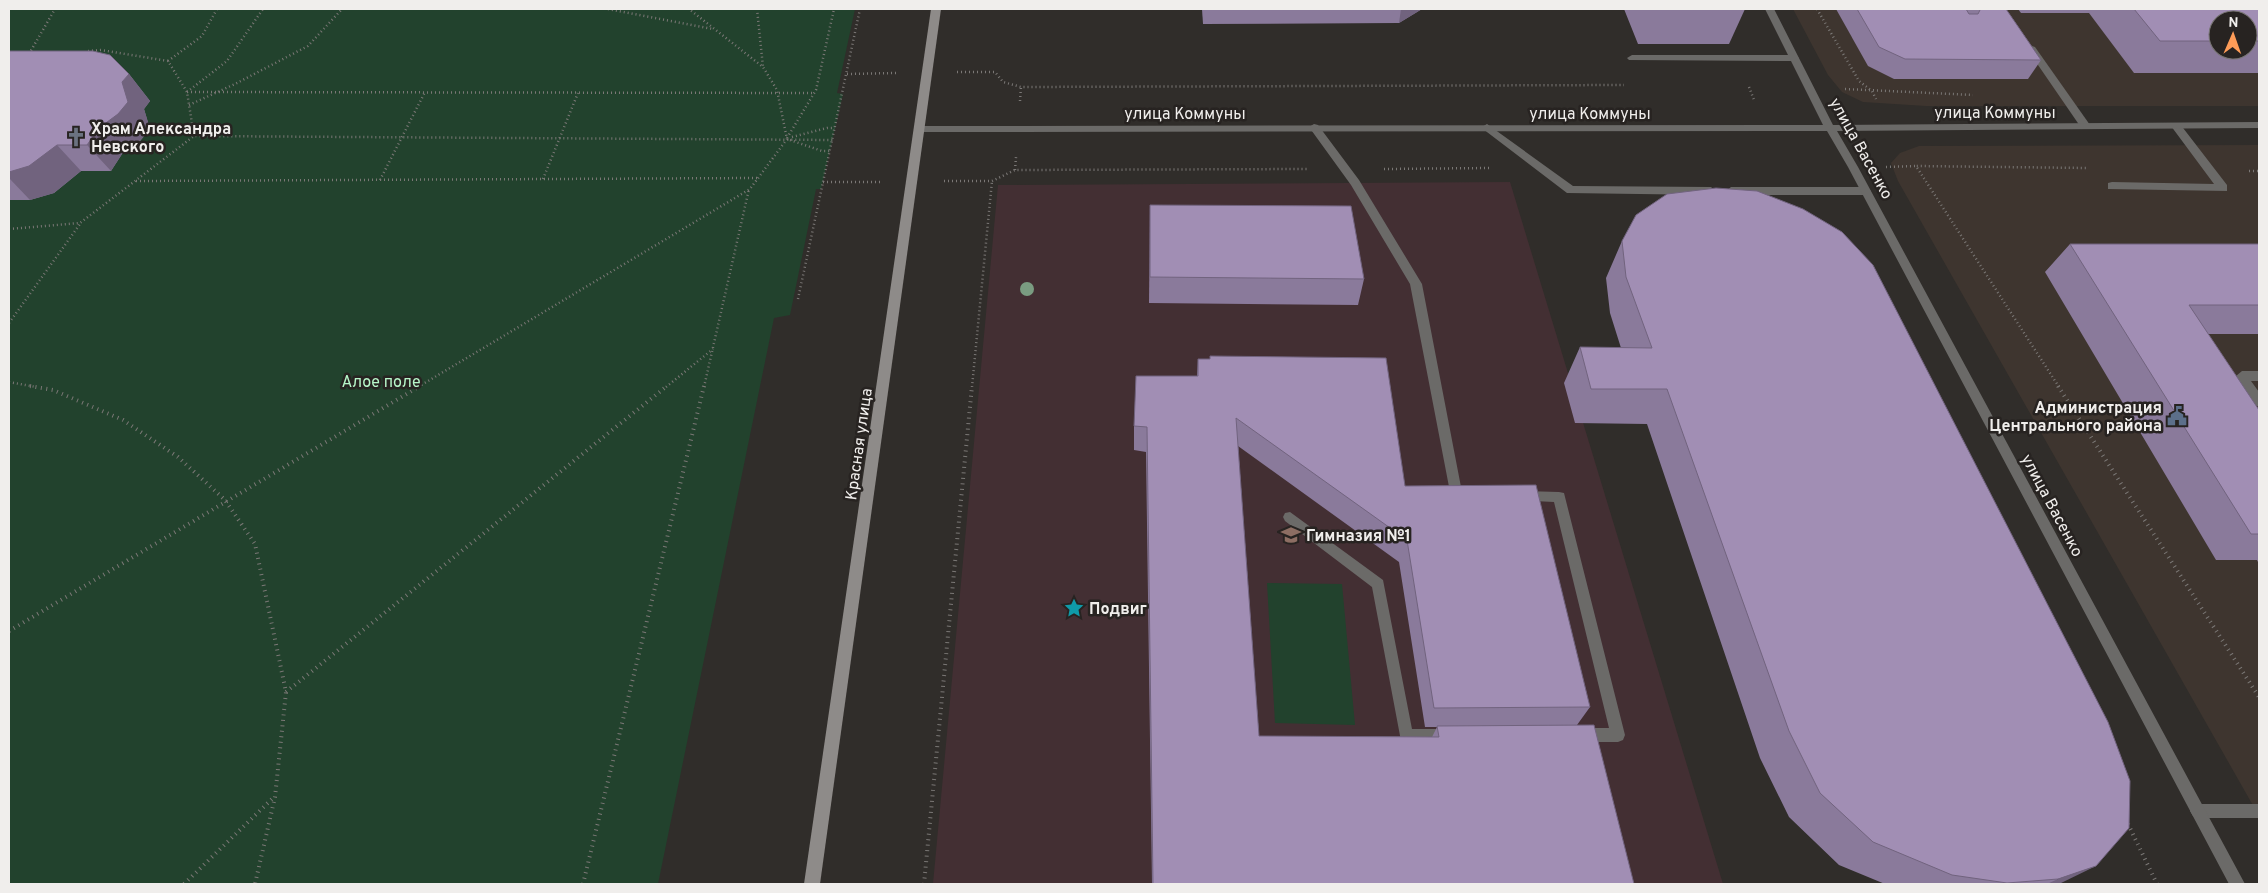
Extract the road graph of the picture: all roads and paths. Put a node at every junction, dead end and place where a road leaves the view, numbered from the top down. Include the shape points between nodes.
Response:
1 (55, 9) edge
2 (217, 9) edge
3 (263, 9) edge
4 (342, 9) edge
5 (608, 9) edge
6 (689, 9) edge
7 (757, 9) edge
8 (834, 9) edge
9 (860, 9) edge
10 (936, 9) edge
11 (1769, 9) edge
12 (1817, 9) edge
13 (713, 30) junction
14 (2026, 41) edge
15 (83, 52) edge
16 (37, 56) edge
17 (1632, 58) dead end
18 (1741, 58) junction
19 (1794, 58) junction
20 (168, 61) junction
21 (764, 67) junction
22 (928, 73) junction
23 (847, 74) junction
24 (1628, 85) dead end
25 (1748, 85) junction
26 (1809, 87) junction
27 (1872, 91) junction
28 (187, 92) junction
29 (218, 92) junction
30 (425, 92) junction
31 (578, 93) junction
32 (777, 93) junction
33 (814, 93) junction
34 (1980, 96) dead end
35 (189, 105) junction
36 (2259, 125) edge
37 (2176, 126) junction
38 (1314, 127) junction
39 (2086, 127) junction
40 (835, 128) junction
41 (920, 128) junction
42 (1487, 128) junction
43 (1768, 128) junction
44 (1830, 128) junction
45 (1890, 128) junction
46 (194, 136) junction
47 (402, 137) junction
48 (560, 138) junction
49 (787, 139) junction
50 (833, 140) junction
51 (830, 151) junction
52 (1916, 166) junction
53 (2092, 168) dead end
54 (2210, 170) junction
55 (2259, 171) edge
56 (758, 178) junction
57 (543, 179) junction
58 (380, 180) junction
59 (135, 181) junction
60 (992, 181) dead end
61 (2112, 186) dead end
62 (750, 189) junction
63 (1866, 191) junction
64 (80, 223) junction
65 (9, 229) edge
66 (798, 299) dead end
67 (9, 323) edge
68 (713, 349) junction
69 (2259, 376) edge
70 (9, 382) edge
71 (2259, 402) edge
72 (1475, 493) edge
73 (1512, 495) edge
74 (225, 500) junction
75 (1290, 517) dead end
76 (9, 630) edge
77 (286, 692) junction
78 (2259, 698) edge
79 (1464, 736) edge
80 (1570, 736) edge
81 (275, 797) junction
82 (2198, 811) junction
83 (2259, 811) edge
84 (2126, 822) edge
85 (184, 884) edge
86 (255, 884) edge
87 (583, 884) edge
88 (812, 884) edge
89 (924, 884) edge
90 (2157, 884) edge
91 (2237, 884) edge

1 - 16 path via 28,57
2 - 20 path via 202,36
3 - 28 path via 227,61
4 - 29 path via 308,46
5 - 13 path
6 - 13 path
7 - 21 path
8 - 33 path
9 - 23 path
10 - 22 main road, Красная улица
11 - 19 street, улица Васенко
12 - 27 path via 1859,82
13 - 21 path
14 - 39 street
15 - 20 path via 101,50
17 - 18 street
18 - 19 street
18 - 25 path via 1748,74
19 - 26 street, улица Васенко
20 - 28 path
21 - 32 path
22 - 23 path
22 - 24 path via 995,72 1004,82 1021,87
22 - 41 main road, Красная улица
23 - 40 path
25 - 26 path
25 - 43 path
26 - 27 path
26 - 44 street, улица Васенко
27 - 34 path
27 - 45 path
28 - 29 path
28 - 35 path
29 - 30 path
29 - 35 path
30 - 31 path
30 - 47 path
31 - 32 path
31 - 48 path
32 - 33 path
32 - 49 path
33 - 49 path
35 - 46 path
36 - 37 street, улица Коммуны
37 - 39 street, улица Коммуны
37 - 54 street
38 - 41 street, улица Коммуны
38 - 42 street, улица Коммуны
38 - 72 street via 1355,183 1416,284 1456,492
39 - 45 street, улица Коммуны
40 - 49 path
40 - 50 path
41 - 88 main road, Красная улица
42 - 43 street, улица Коммуны
42 - 63 street via 1571,190
43 - 44 street, улица Коммуны
44 - 45 street, улица Коммуны
44 - 63 street, улица Васенко
45 - 52 path
46 - 47 path
46 - 59 path
47 - 48 path
47 - 58 path
48 - 49 path
48 - 57 path
49 - 50 path
49 - 51 path
49 - 56 path
50 - 51 path
51 - 66 path
52 - 53 path
52 - 78 path
54 - 55 path
54 - 61 street via 2223,188
56 - 57 path
56 - 62 path
57 - 58 path
58 - 59 path
59 - 64 path
60 - 89 path
62 - 68 path
62 - 74 path
63 - 82 street, улица Васенко
64 - 65 path
64 - 67 path
68 - 77 path
68 - 87 path
69 - 71 street via 2242,376
70 - 74 path via 53,390 123,420 178,457
73 - 80 street via 1559,498 1618,735
74 - 76 path
74 - 77 path via 255,544
75 - 79 street via 1378,584 1406,736
77 - 81 path
81 - 85 path
81 - 86 path
82 - 83 street
82 - 91 street, улица Васенко
84 - 90 path

